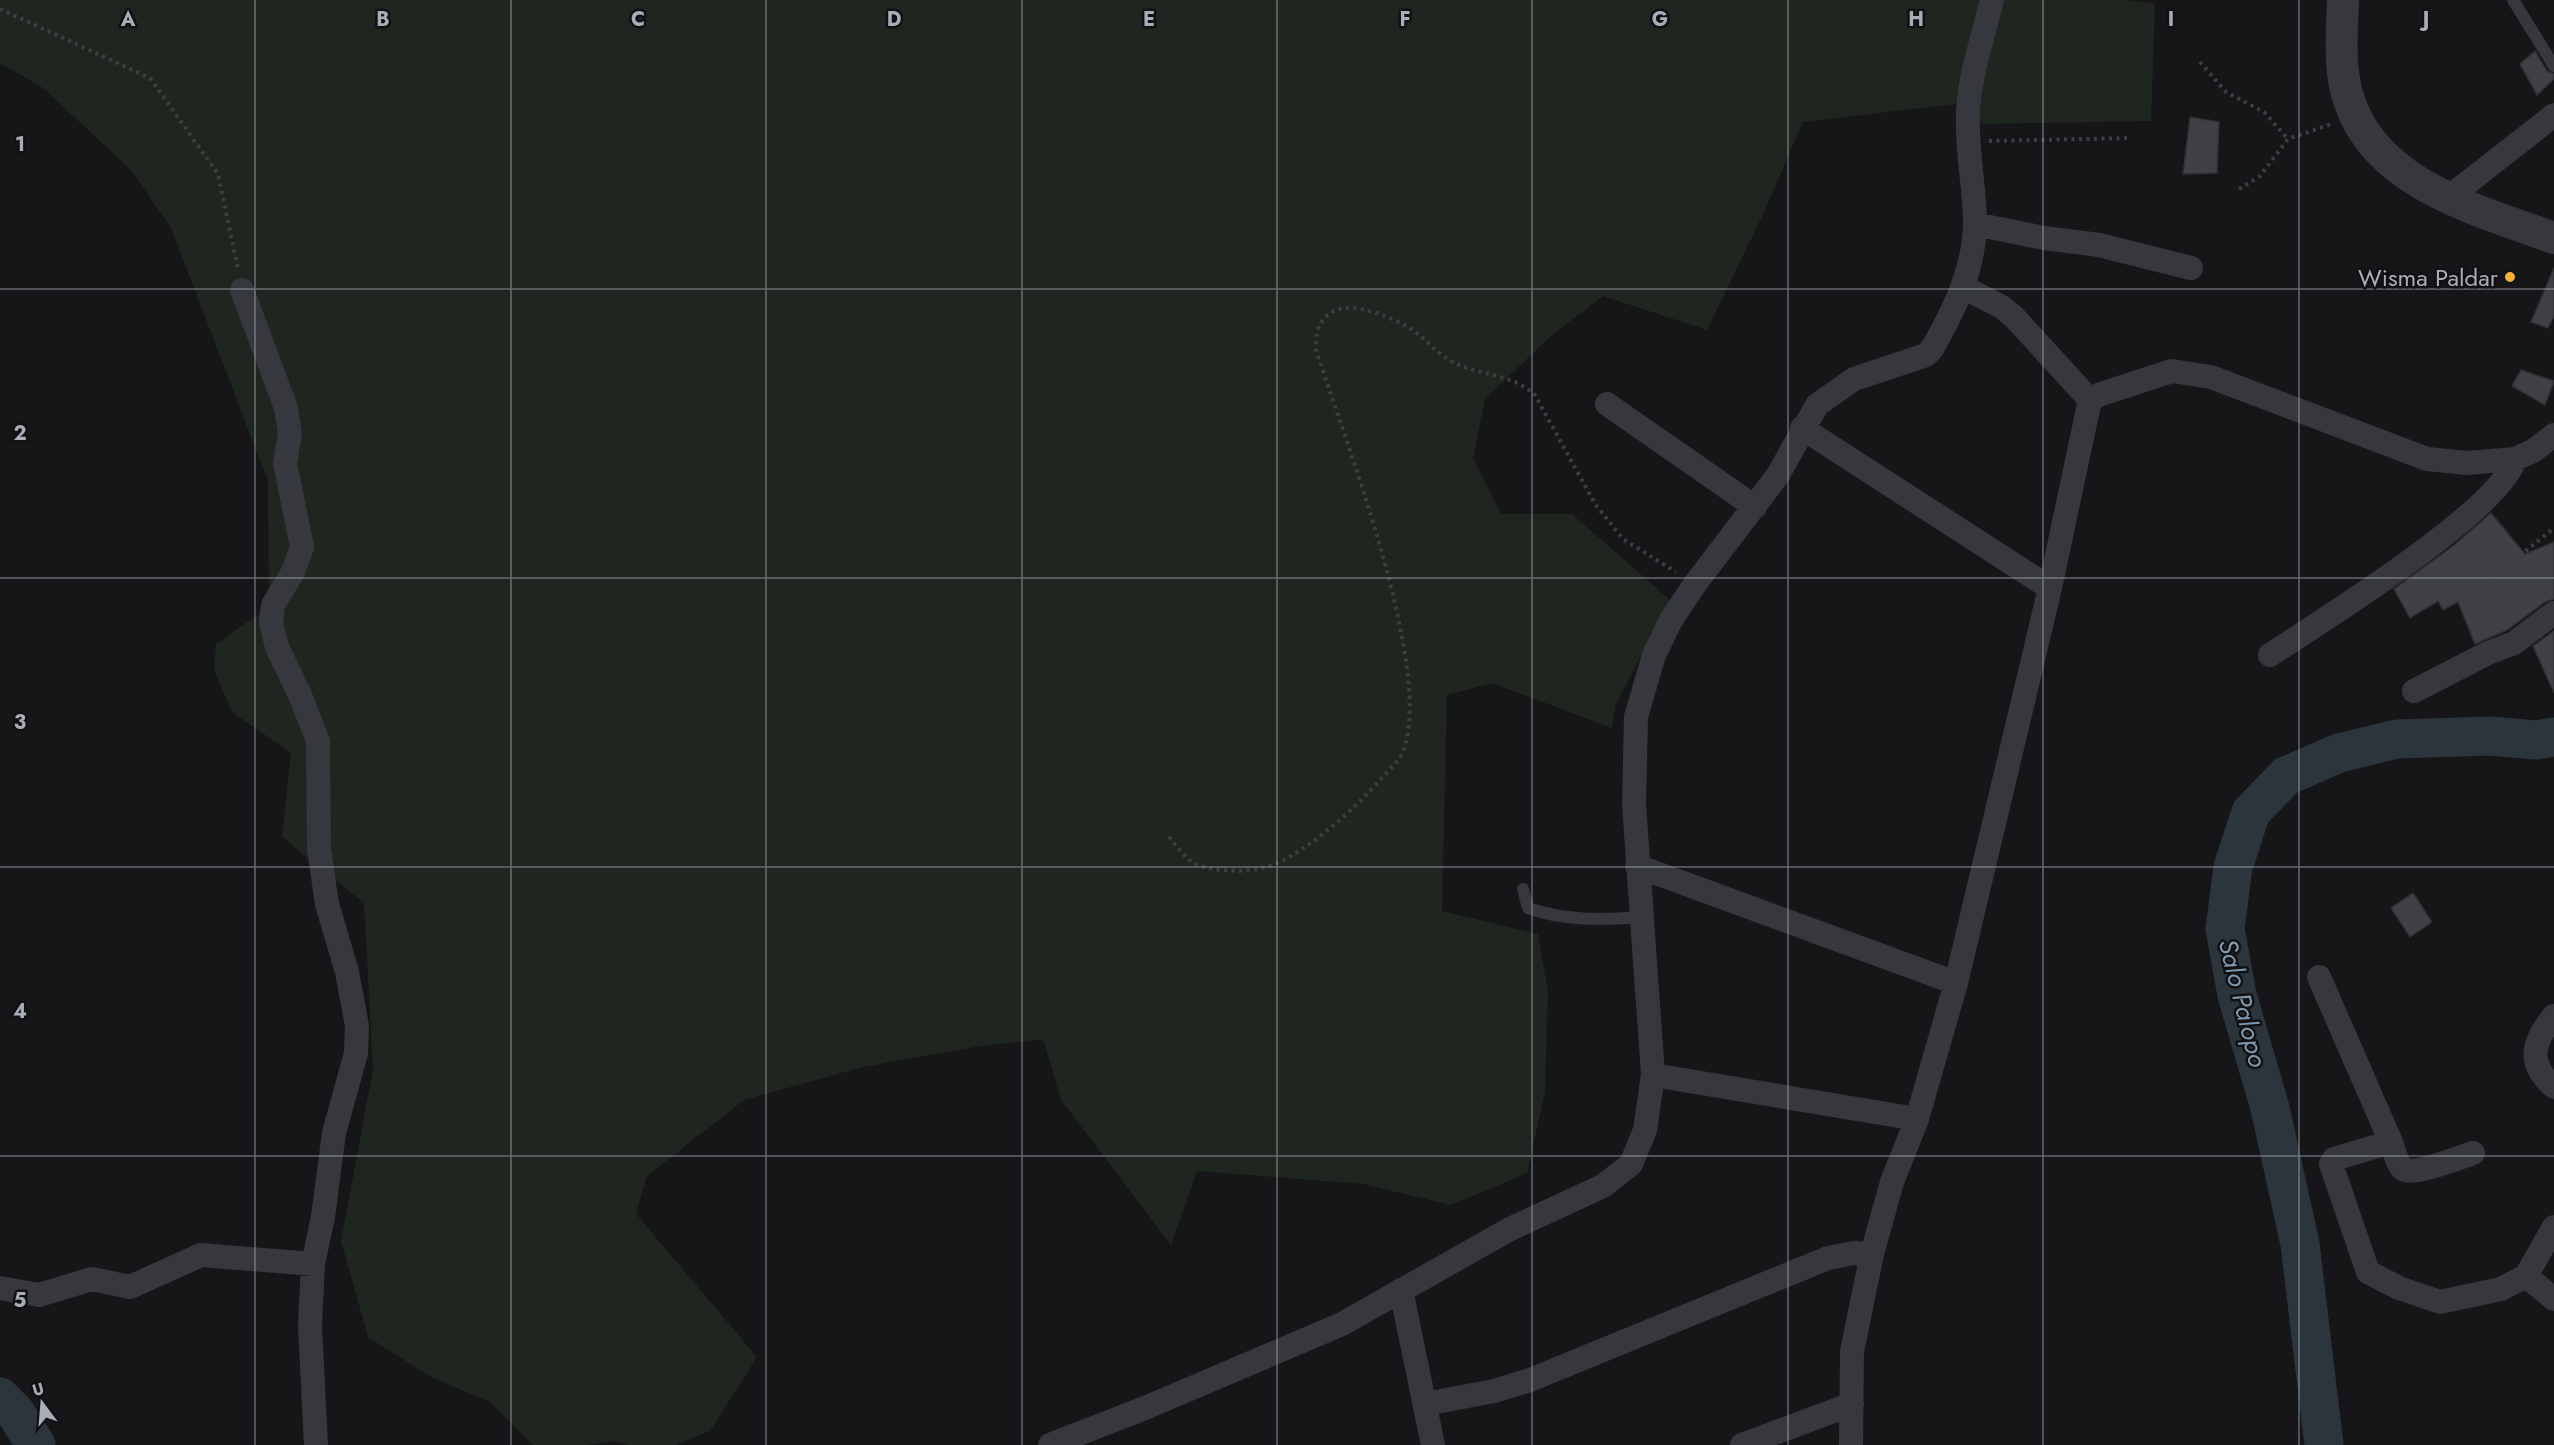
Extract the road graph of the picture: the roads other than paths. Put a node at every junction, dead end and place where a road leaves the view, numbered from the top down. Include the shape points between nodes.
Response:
1 (1992, 0) edge
2 (2343, 0) edge
3 (2513, 0) edge
4 (2554, 66) edge
5 (2554, 115) edge
6 (2448, 198) junction
7 (1975, 224) junction
8 (2554, 238) edge
9 (2191, 268) dead end
10 (1964, 286) junction
11 (242, 290) road end
12 (2090, 400) junction
13 (1607, 404) dead end
14 (1802, 428) junction
15 (2554, 435) edge
16 (2515, 459) junction
17 (1755, 507) junction
18 (2050, 588) junction
19 (2554, 613) edge
20 (2270, 655) dead end
21 (2414, 690) dead end
22 (1637, 866) junction
23 (1523, 889) dead end
24 (1640, 917) junction
25 (2319, 977) dead end
26 (1956, 983) junction
27 (2554, 1016) edge
28 (1653, 1075) junction
29 (2554, 1087) edge
30 (1917, 1119) junction
31 (2391, 1142) junction
32 (2473, 1153) dead end
33 (2554, 1227) edge
34 (1872, 1254) junction
35 (313, 1264) junction
36 (2526, 1275) junction
37 (0, 1288) edge
38 (1401, 1290) junction
39 (2554, 1299) edge
40 (1425, 1404) junction
41 (1851, 1404) junction
42 (316, 1445) edge
43 (1050, 1445) edge
44 (1433, 1445) edge
45 (1742, 1445) edge
46 (1851, 1445) edge

1 - 7 street via 1968,110
2 - 6 street via 2343,74 2355,116 2394,166 2413,181
3 - 4 lane
5 - 6 street
6 - 8 street
7 - 9 street via 2099,245
7 - 10 street
10 - 12 street via 2014,317
10 - 14 street via 1926,355 1844,384 1817,405
11 - 35 street via 286,408 290,434 285,463 302,548 273,605 271,623 277,647 318,741 319,849 327,904 347,972 357,1026 356,1053 334,1133
12 - 16 street via 2172,371 2211,377 2427,459 2467,463
12 - 18 street
13 - 17 street
14 - 17 street via 1778,475
14 - 18 street
15 - 16 street
16 - 20 street via 2500,484 2422,553
17 - 22 street via 1695,584 1662,636 1639,700 1635,739
18 - 26 street
19 - 21 street via 2514,643
22 - 24 street
22 - 26 street
23 - 24 lane via 1528,908 1542,913 1596,920
24 - 28 street
25 - 31 street
26 - 30 street
27 - 29 street via 2541,1032 2535,1050 2542,1076
28 - 30 street
28 - 38 street via 1645,1130 1631,1164 1618,1177 1510,1229
30 - 34 street via 1892,1182
31 - 32 street via 2407,1172
31 - 36 street via 2334,1159 2331,1164 2369,1275 2440,1302 2501,1290
33 - 36 street
34 - 40 street via 1828,1258 1530,1380
34 - 41 street via 1852,1351
35 - 37 street via 201,1255 130,1287 92,1280 39,1295
35 - 42 street via 310,1325
36 - 39 street
38 - 40 street
38 - 43 street via 1298,1344
40 - 44 street
41 - 45 street
41 - 46 street

